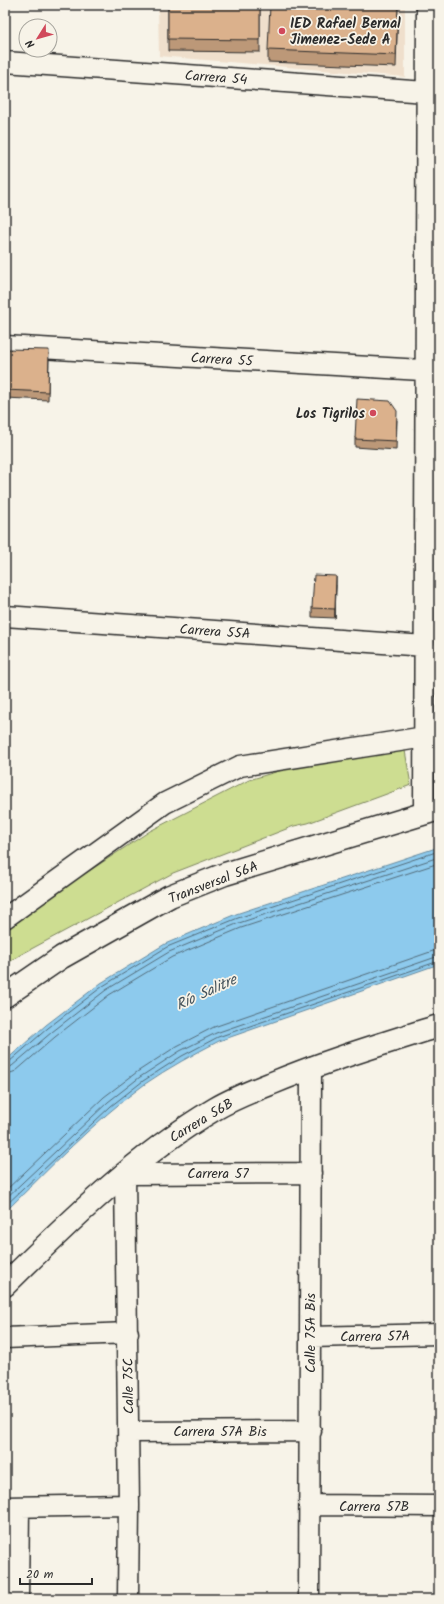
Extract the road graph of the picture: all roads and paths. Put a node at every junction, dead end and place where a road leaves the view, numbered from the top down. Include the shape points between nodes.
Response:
1 (427, 5) edge
2 (5, 62) edge
3 (426, 92) junction
4 (5, 346) edge
5 (432, 371) edge
6 (5, 616) edge
7 (425, 646) junction
8 (425, 737) junction
9 (432, 811) edge
10 (5, 918) edge
11 (5, 996) edge
12 (439, 1026) edge
13 (311, 1067) junction
14 (311, 1172) junction
15 (125, 1174) junction
16 (5, 1285) edge
17 (128, 1333) junction
18 (439, 1334) edge
19 (310, 1337) junction
20 (5, 1338) edge
21 (310, 1431) junction
22 (128, 1432) junction
23 (129, 1505) junction
24 (310, 1505) junction
25 (439, 1506) edge
26 (12, 1507) edge
27 (18, 1599) edge
28 (128, 1599) edge
29 (309, 1599) edge

1 - 3 street
2 - 3 street, Carrera 54
3 - 5 street
4 - 5 street, Carrera 55
5 - 7 street
6 - 7 street, Carrera 55A
7 - 8 street
8 - 9 street
8 - 10 street via 240,766 165,803
9 - 11 main road, Transversal 56A via 225,874 170,896 62,957
12 - 13 main road, Carrera 56B
13 - 14 street, Calle 75A Bis
13 - 15 main road, Carrera 56B via 216,1108 169,1139
14 - 15 street, Carrera 57
14 - 19 street, Calle 75A Bis
15 - 16 main road, Carrera 56B via 47,1243
15 - 17 street, Calle 75C
17 - 20 street
17 - 22 street, Calle 75C
18 - 19 street, Carrera 57A
19 - 21 street, Calle 75A Bis
21 - 22 street, Carrera 57A Bis
21 - 24 street, Calle 75A Bis
22 - 23 street, Calle 75C
23 - 26 street
23 - 28 street, Calle 75C
24 - 25 street, Carrera 57B
24 - 29 street, Calle 75A Bis
26 - 27 street

